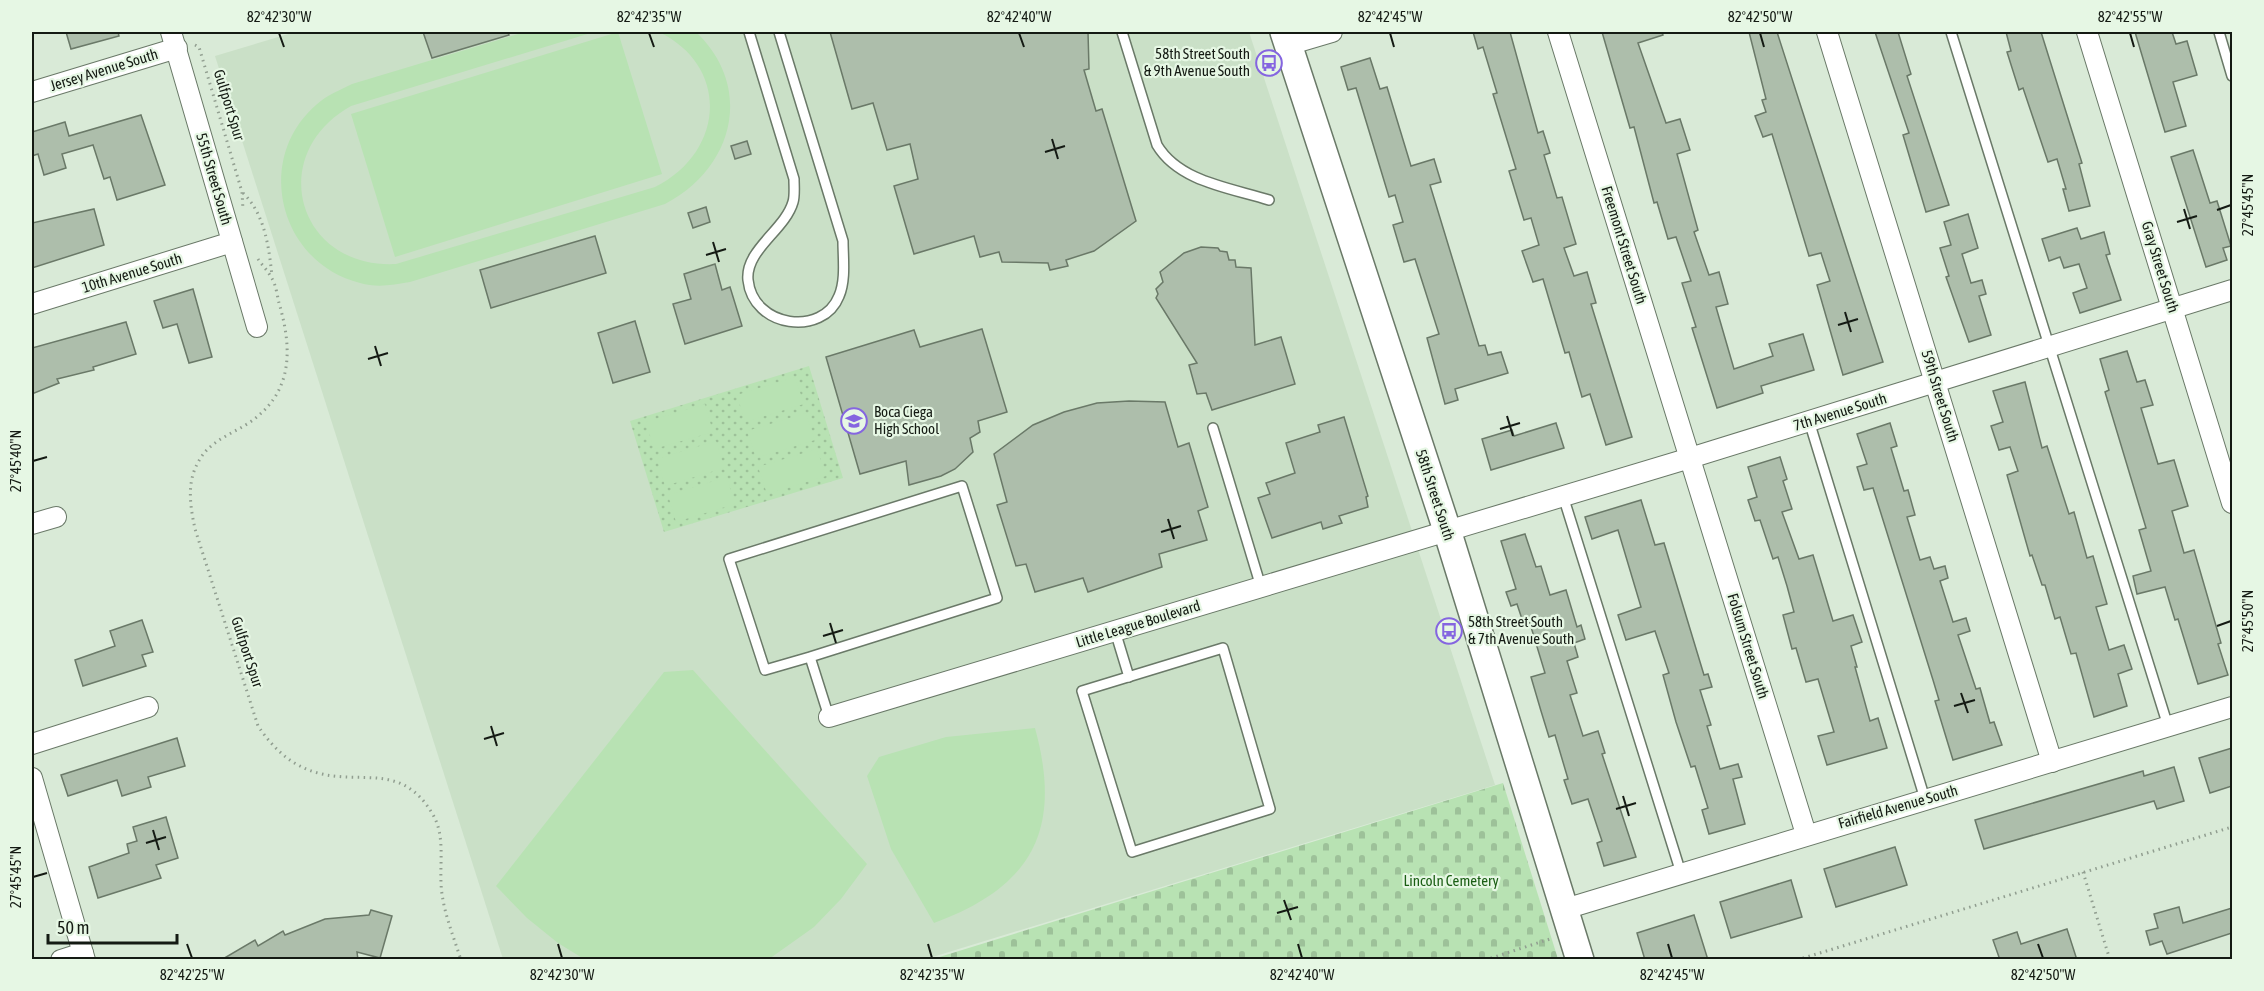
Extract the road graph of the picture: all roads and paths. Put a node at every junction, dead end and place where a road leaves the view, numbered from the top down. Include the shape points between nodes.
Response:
1 (749, 32) edge
2 (779, 32) edge
3 (1122, 32) edge
4 (1332, 32) edge
5 (1558, 32) edge
6 (1827, 32) edge
7 (1951, 32) edge
8 (2086, 32) edge
9 (2219, 32) edge
10 (1286, 38) edge
11 (174, 40) edge
12 (2232, 76) edge
13 (32, 92) edge
14 (1269, 200) dead end
15 (232, 242) junction
16 (2232, 290) edge
17 (32, 304) edge
18 (2172, 308) junction
19 (257, 327) dead end
20 (2049, 347) junction
21 (1936, 382) junction
22 (1809, 421) junction
23 (1213, 428) dead end
24 (1690, 458) junction
25 (1563, 496) junction
26 (2232, 503) edge
27 (56, 517) dead end
28 (32, 524) edge
29 (1447, 530) junction
30 (1261, 587) junction
31 (1115, 631) junction
32 (810, 657) junction
33 (1129, 677) junction
34 (2232, 706) edge
35 (148, 707) dead end
36 (829, 717) joint
37 (2168, 726) junction
38 (32, 744) edge
39 (2052, 762) junction
40 (32, 778) edge
41 (1925, 799) junction
42 (2232, 827) edge
43 (1806, 834) junction
44 (2083, 872) junction
45 (1681, 873) junction
46 (1568, 920) junction
47 (84, 956) edge
48 (61, 960) edge
49 (461, 960) edge
50 (1485, 960) edge
51 (1580, 960) edge
52 (1797, 960) edge
53 (2110, 960) edge

1 - 2 lane via 794,179 793,202 749,263 747,279 762,310 778,320 794,323 826,312 839,297 843,241
3 - 14 lane via 1164,157 1187,173
4 - 10 street
5 - 24 street, Freemont Street South
6 - 21 street, 59th Street South
7 - 20 lane
8 - 18 street, Gray Street South
9 - 12 lane
10 - 29 street, 58th Street South
11 - 13 street, Jersey Avenue South
11 - 15 street, 55th Street South
11 - 49 path, Gulfport Spur via 199,47 242,192 260,218 288,331 289,356 274,401 257,417 212,444 200,458 192,476 189,500 195,529 258,726 273,747 293,763 318,773 374,776 398,782 419,796 432,813 439,830 442,895
15 - 17 street, 10th Avenue South
15 - 19 street, 55th Street South
16 - 18 street, 7th Avenue South
18 - 20 street, 7th Avenue South
18 - 26 street, Gray Street South
20 - 21 street, 7th Avenue South
20 - 37 lane
21 - 22 street, 7th Avenue South
21 - 39 street, 59th Street South
22 - 24 street, 7th Avenue South
22 - 41 lane
23 - 30 lane
24 - 25 street, 7th Avenue South
24 - 43 street, Folsum Street South
25 - 29 street, 7th Avenue South
25 - 45 lane
27 - 28 street
29 - 30 street, Little League Boulevard
29 - 46 street, 58th Street South
30 - 31 street, Little League Boulevard
31 - 33 lane
31 - 36 street, Little League Boulevard
32 - 32 lane via 765,670 729,559 962,486 997,598
32 - 36 lane
33 - 33 lane via 1082,691 1132,852 1270,809 1223,648
34 - 37 street, Fairfield Avenue South
35 - 38 street
37 - 39 street, Fairfield Avenue South
39 - 41 street, Fairfield Avenue South
40 - 47 street
41 - 43 street, Fairfield Avenue South
42 - 44 path
43 - 45 street, Fairfield Avenue South
44 - 52 path
44 - 53 path
45 - 46 street, Fairfield Avenue South
46 - 50 path
46 - 51 street, 58th Street South
47 - 48 street

